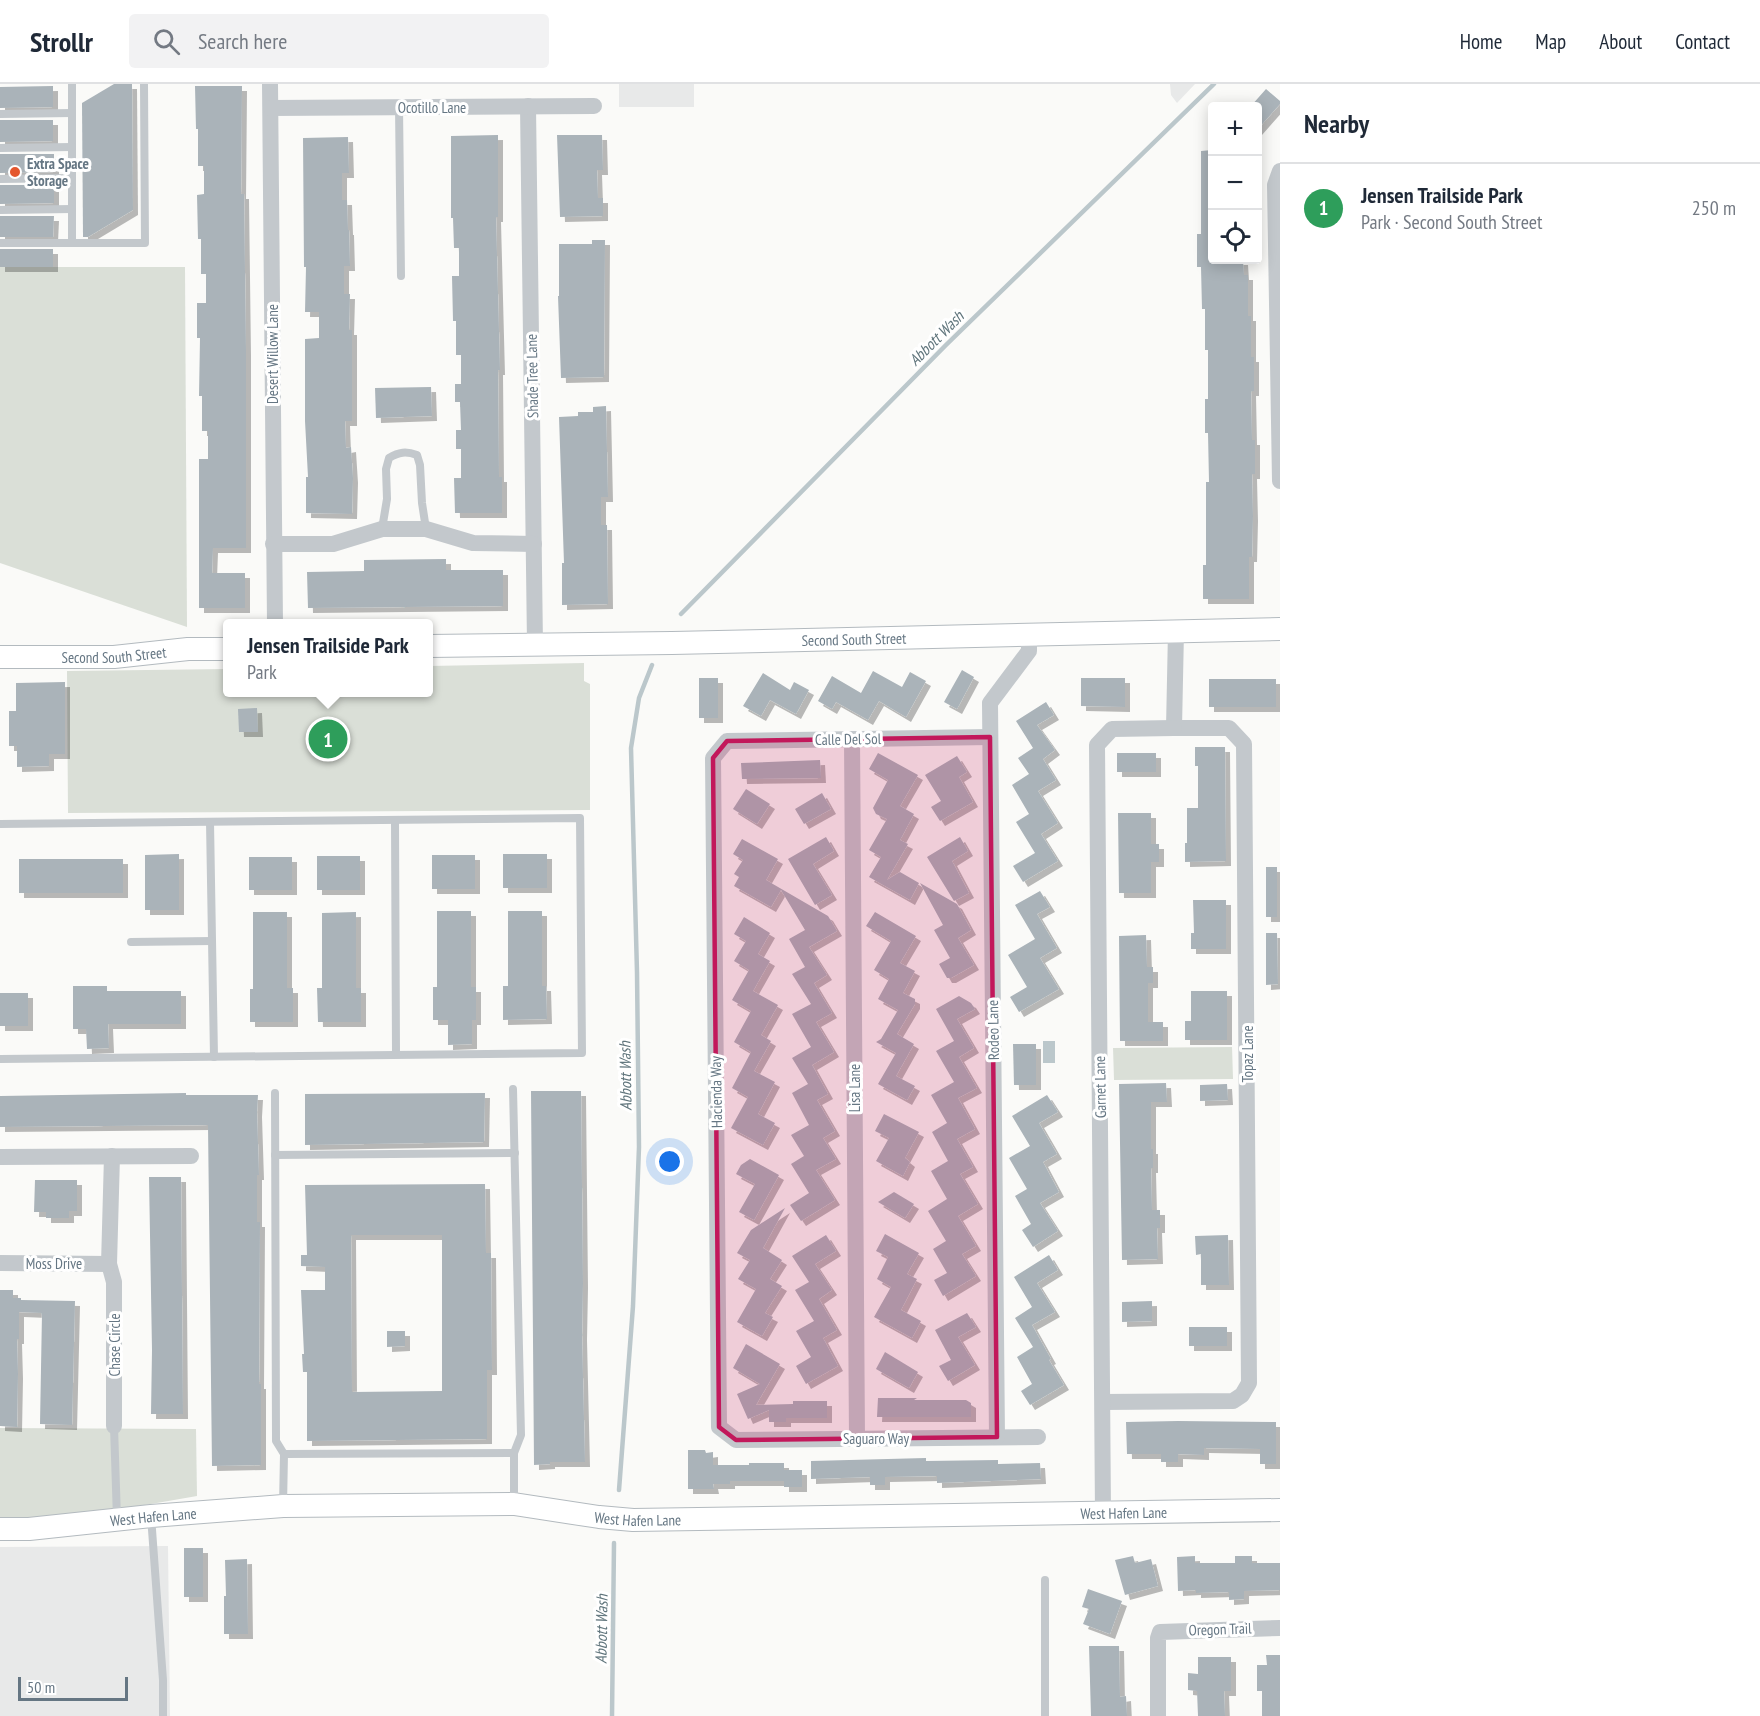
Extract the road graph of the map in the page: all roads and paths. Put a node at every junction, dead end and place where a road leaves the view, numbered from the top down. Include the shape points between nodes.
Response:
1 (72, 84) edge
2 (144, 84) edge
3 (270, 84) edge
4 (528, 106) junction
5 (594, 106) dead end
6 (399, 107) junction
7 (270, 108) junction
8 (72, 113) junction
9 (0, 114) edge
10 (72, 147) junction
11 (0, 148) edge
12 (1280, 171) edge
13 (72, 178) junction
14 (0, 179) edge
15 (72, 209) junction
16 (0, 210) edge
17 (0, 243) edge
18 (72, 243) junction
19 (401, 276) dead end
20 (1280, 481) edge
21 (382, 529) junction
22 (426, 529) junction
23 (273, 544) junction
24 (534, 544) junction
25 (275, 619) edge
26 (1280, 629) edge
27 (1176, 632) junction
28 (1029, 635) junction
29 (535, 645) junction
30 (433, 646) edge
31 (223, 648) edge
32 (0, 657) edge
33 (1174, 728) junction
34 (990, 737) junction
35 (852, 739) junction
36 (713, 758) joint
37 (395, 820) junction
38 (210, 822) junction
39 (0, 824) edge
40 (212, 940) junction
41 (131, 942) dead end
42 (396, 1054) junction
43 (214, 1057) junction
44 (0, 1059) edge
45 (513, 1089) dead end
46 (275, 1093) dead end
47 (515, 1153) junction
48 (275, 1155) junction
49 (112, 1156) junction
50 (191, 1156) dead end
51 (0, 1157) edge
52 (0, 1263) edge
53 (109, 1264) junction
54 (1103, 1402) junction
55 (114, 1426) joint
56 (719, 1427) joint
57 (996, 1437) junction
58 (1038, 1437) dead end
59 (857, 1438) junction
60 (514, 1453) junction
61 (284, 1454) junction
62 (514, 1504) junction
63 (283, 1506) junction
64 (1280, 1510) edge
65 (1103, 1513) junction
66 (152, 1516) junction
67 (117, 1520) junction
68 (0, 1529) edge
69 (1045, 1580) dead end
70 (1280, 1628) edge
71 (163, 1716) edge
72 (1045, 1716) edge
73 (1158, 1716) edge

1 - 8 lane
2 - 18 lane via 145,243
3 - 7 street, Desert Willow Lane
4 - 5 street, Ocotillo Lane
4 - 6 street, Ocotillo Lane
4 - 24 street, Shade Tree Lane
6 - 7 street, Ocotillo Lane
6 - 19 lane
7 - 23 street, Desert Willow Lane
8 - 9 lane
8 - 10 lane
10 - 11 lane
10 - 13 lane
12 - 20 street via 1275,185
13 - 14 lane
13 - 15 lane
15 - 16 lane
15 - 18 lane
17 - 18 lane
21 - 22 street
21 - 22 lane via 389,458 408,452 417,455 420,465
21 - 23 street via 333,544
22 - 24 street via 473,543
23 - 25 street, Desert Willow Lane
24 - 29 street, Shade Tree Lane
26 - 27 main road, Second South Street
27 - 28 main road, Second South Street
27 - 33 street
28 - 29 main road, Second South Street
28 - 34 street, Rodeo Lane via 1029,651 990,703
29 - 30 main road, Second South Street
31 - 32 main road, Second South Street via 114,657
33 - 54 street, Garnet Lane via 1112,729 1097,745
33 - 54 street, Topaz Lane via 1229,728 1244,744 1249,1383 1233,1401
34 - 35 street, Calle Del Sol
34 - 57 street, Rodeo Lane
35 - 36 street, Calle Del Sol via 727,741
35 - 59 street, Lisa Lane
36 - 56 street, Hacienda Way
37 - 38 lane
37 - 42 lane
37 - 42 lane via 580,818 582,1041 582,1053
38 - 39 lane
38 - 40 lane
40 - 41 lane
40 - 43 lane
42 - 43 lane
43 - 44 lane
45 - 47 lane
46 - 48 lane
47 - 48 lane
47 - 60 lane via 521,1435
48 - 61 lane via 276,1441
49 - 50 street
49 - 51 street
49 - 53 street, Chase Circle
52 - 53 street, Moss Drive
53 - 55 street, Chase Circle via 114,1282
54 - 65 street, Garnet Lane
55 - 67 lane
56 - 59 street, Saguaro Way via 736,1440
57 - 58 street, Saguaro Way
57 - 59 street, Saguaro Way
60 - 61 lane
60 - 62 lane
61 - 63 lane
62 - 63 main road, West Hafen Lane
62 - 65 main road, West Hafen Lane via 633,1520
63 - 66 main road, West Hafen Lane
64 - 65 main road, West Hafen Lane
66 - 67 main road, West Hafen Lane
66 - 71 lane
67 - 68 main road, West Hafen Lane
69 - 72 lane
70 - 73 street, Oregon Trail via 1160,1632

